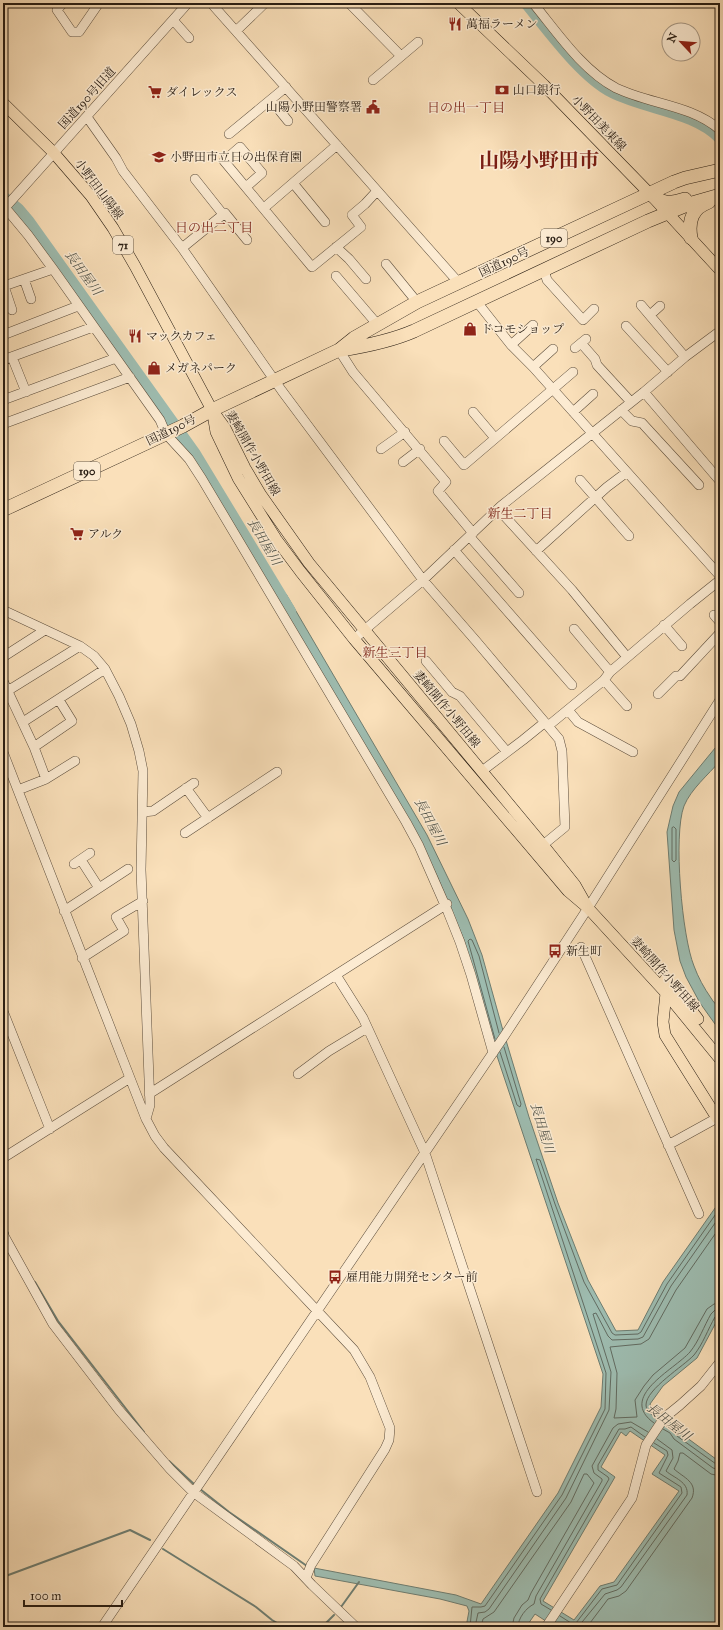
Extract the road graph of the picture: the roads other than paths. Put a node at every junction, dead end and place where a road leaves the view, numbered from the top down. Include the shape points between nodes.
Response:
1 (63, 3) edge
2 (98, 3) edge
3 (188, 3) edge
4 (210, 3) edge
5 (265, 3) edge
6 (349, 3) edge
7 (458, 3) edge
8 (533, 3) edge
9 (173, 20) junction
10 (236, 31) junction
11 (189, 38) dead end
12 (418, 42) dead end
13 (401, 56) junction
14 (373, 80) dead end
15 (286, 87) junction
16 (271, 100) junction
17 (3, 103) edge
18 (87, 117) junction
19 (288, 121) dead end
20 (720, 130) edge
21 (229, 134) dead end
22 (337, 145) junction
23 (54, 152) junction
24 (720, 170) edge
25 (195, 179) dead end
26 (293, 183) junction
27 (246, 187) dead end
28 (720, 188) edge
29 (377, 191) junction
30 (650, 194) junction
31 (720, 194) edge
32 (720, 199) edge
33 (5, 207) edge
34 (264, 208) junction
35 (224, 213) junction
36 (666, 213) junction
37 (325, 222) dead end
38 (691, 238) junction
39 (247, 240) dead end
40 (336, 246) junction
41 (182, 248) junction
42 (386, 264) dead end
43 (53, 269) junction
44 (544, 270) junction
45 (720, 270) edge
46 (336, 276) dead end
47 (24, 279) junction
48 (366, 279) dead end
49 (459, 283) junction
50 (5, 299) edge
51 (31, 299) dead end
52 (417, 302) junction
53 (477, 302) junction
54 (641, 305) dead end
55 (78, 306) junction
56 (660, 306) dead end
57 (12, 310) dead end
58 (403, 310) junction
59 (594, 310) dead end
60 (650, 315) junction
61 (377, 324) junction
62 (533, 325) dead end
63 (626, 326) dead end
64 (93, 327) junction
65 (414, 331) junction
66 (720, 331) edge
67 (3, 335) edge
68 (581, 343) dead end
69 (511, 345) junction
70 (553, 349) dead end
71 (339, 350) junction
72 (685, 357) junction
73 (116, 358) junction
74 (8, 359) edge
75 (533, 367) junction
76 (573, 372) dead end
77 (668, 372) junction
78 (130, 377) junction
79 (275, 381) junction
80 (552, 389) junction
81 (26, 392) junction
82 (644, 392) junction
83 (593, 394) dead end
84 (3, 400) edge
85 (631, 402) junction
86 (212, 410) junction
87 (621, 410) junction
88 (473, 412) dead end
89 (573, 412) junction
90 (3, 424) edge
91 (168, 432) junction
92 (405, 432) junction
93 (592, 433) junction
94 (495, 438) junction
95 (444, 442) dead end
96 (381, 449) dead end
97 (420, 449) junction
98 (403, 462) dead end
99 (627, 472) junction
100 (580, 480) dead end
101 (720, 482) edge
102 (699, 485) dead end
103 (595, 498) junction
104 (3, 510) edge
105 (499, 510) junction
106 (472, 535) junction
107 (629, 536) dead end
108 (454, 550) junction
109 (536, 551) junction
110 (720, 576) edge
111 (422, 580) junction
112 (720, 580) edge
113 (519, 593) dead end
114 (3, 610) edge
115 (664, 625) junction
116 (574, 629) dead end
117 (45, 630) junction
118 (363, 631) junction
119 (720, 633) edge
120 (354, 638) junction
121 (80, 646) junction
122 (682, 646) dead end
123 (3, 657) edge
124 (627, 657) junction
125 (426, 661) dead end
126 (105, 669) junction
127 (610, 672) junction
128 (604, 680) junction
129 (3, 681) edge
130 (572, 685) dead end
131 (8, 690) junction
132 (658, 694) dead end
133 (58, 700) junction
134 (720, 700) edge
135 (627, 706) dead end
136 (568, 710) junction
137 (23, 722) junction
138 (546, 724) junction
139 (34, 747) junction
140 (3, 752) edge
141 (507, 752) junction
142 (633, 752) dead end
143 (75, 761) dead end
144 (482, 771) junction
145 (277, 772) dead end
146 (46, 779) junction
147 (18, 790) junction
148 (143, 812) junction
149 (208, 818) junction
150 (185, 833) dead end
151 (543, 845) junction
152 (90, 853) dead end
153 (128, 868) dead end
154 (99, 888) junction
155 (143, 901) junction
156 (446, 905) junction
157 (588, 908) junction
158 (64, 911) junction
159 (616, 939) junction
160 (582, 947) dead end
161 (82, 958) junction
162 (336, 975) junction
163 (666, 992) junction
164 (3, 1011) edge
165 (367, 1028) junction
166 (494, 1052) junction
167 (719, 1055) edge
168 (298, 1074) dead end
169 (130, 1078) junction
170 (150, 1094) junction
171 (719, 1118) edge
172 (146, 1119) junction
173 (50, 1129) junction
174 (668, 1145) junction
175 (425, 1153) junction
176 (3, 1158) edge
177 (699, 1214) dead end
178 (3, 1234) edge
179 (318, 1312) junction
180 (720, 1362) edge
181 (196, 1489) junction
182 (537, 1492) dead end
183 (308, 1572) junction
184 (547, 1626) edge
185 (102, 1627) edge
186 (356, 1627) edge

1 - 2 street via 57,10 72,32 79,32
3 - 9 street, 国道190号旧道
4 - 10 street
5 - 10 street
6 - 13 street
7 - 30 main road, 小野田美東線 via 544,85
8 - 20 street via 582,62 604,81 626,93 700,117
9 - 11 street
9 - 18 street, 国道190号旧道
10 - 15 street
12 - 13 street
13 - 14 street
15 - 16 street
15 - 22 street
16 - 19 street
16 - 21 street
17 - 23 main road, 小野田山陽線 / 71
18 - 23 street, 国道190号旧道
18 - 41 street via 123,171
22 - 26 street
22 - 29 street
23 - 33 street, 国道190号旧道
23 - 86 main road, 小野田山陽線 / 71 via 91,196 113,228
24 - 30 highway, 国道190号 / 190 via 685,178
25 - 35 street
26 - 34 street
26 - 37 street
27 - 34 street
28 - 30 highway via 672,203 661,201
29 - 40 street via 352,215 361,227
29 - 49 street
30 - 36 main road, 小野田美東線
30 - 49 highway, 国道190号 / 190
31 - 36 highway, 国道190号 / 190
32 - 38 highway via 705,203 697,209 690,224
33 - 43 street
34 - 40 street via 312,267
35 - 39 street
35 - 41 street
36 - 38 main road, 小野田美東線
36 - 44 highway, 国道190号 / 190
38 - 45 main road, 小野田美東線
40 - 48 street
41 - 79 street
42 - 52 street
43 - 47 street
43 - 55 street
44 - 53 highway, 国道190号 / 190
44 - 59 street via 547,280 583,320
46 - 61 street via 347,293
47 - 50 street via 4,286
47 - 51 street
49 - 52 highway, 国道190号 / 190
50 - 57 street
52 - 58 highway, 国道190号 / 190
53 - 65 highway, 国道190号 / 190
53 - 69 street
54 - 60 street
55 - 64 street
55 - 67 street
56 - 60 street
58 - 61 highway, 国道190号 / 190
58 - 65 highway via 400,316 402,323
60 - 72 street
61 - 71 highway, 国道190号 / 190
62 - 69 street
63 - 77 street
64 - 73 street
64 - 74 street
65 - 71 highway, 国道190号 / 190 via 400,337
66 - 72 street
68 - 85 street via 597,365
69 - 75 street
70 - 75 street
71 - 79 highway, 国道190号 / 190
71 - 92 street via 353,372
72 - 77 street
73 - 78 street
73 - 81 street
74 - 81 street
75 - 80 street
76 - 80 street
77 - 82 street
78 - 90 street
78 - 91 street
79 - 86 highway, 国道190号 / 190
79 - 111 street
80 - 89 street
80 - 94 street
81 - 84 street
82 - 85 street
82 - 101 street
83 - 89 street
85 - 87 street
86 - 91 highway, 国道190号 / 190
86 - 118 main road, 妻崎開作小野田線 via 286,533
86 - 120 main road, 妻崎開作小野田線 via 216,432 238,478 254,504 276,539
87 - 93 street
87 - 102 street via 632,421 642,423
88 - 94 street
89 - 93 street
91 - 104 highway, 国道190号 / 190
91 - 156 street via 202,479 402,815
92 - 96 street
92 - 97 street
93 - 99 street
93 - 105 street
94 - 95 street via 464,465
97 - 98 street
97 - 106 street via 446,482 438,491
99 - 103 street
99 - 110 street
100 - 103 street
103 - 107 street
103 - 109 street
105 - 106 street
105 - 109 street
106 - 108 street
106 - 113 street
108 - 111 street
108 - 130 street
109 - 124 street
111 - 118 street
111 - 138 street
112 - 115 street
114 - 117 street
115 - 122 street
115 - 124 street
116 - 127 street
117 - 121 street
117 - 123 street
118 - 120 street
118 - 144 main road, 妻崎開作小野田線
119 - 132 street via 680,676 676,676
120 - 157 main road, 妻崎開作小野田線 via 568,891
121 - 126 street via 94,656
121 - 131 street
124 - 127 street
125 - 141 street via 452,692 460,696
126 - 133 street
126 - 148 street via 131,724 139,751 143,771
127 - 128 street
128 - 135 street
128 - 136 street
129 - 131 street
131 - 137 street
133 - 137 street
133 - 139 street via 72,721
134 - 157 street
136 - 138 street
136 - 142 street via 578,722
137 - 139 street
138 - 141 street
138 - 151 street via 561,745 566,827
139 - 146 street
140 - 147 street
141 - 144 street
143 - 146 street
144 - 151 main road, 妻崎開作小野田線
145 - 149 street
146 - 147 street
147 - 158 street
148 - 149 street via 153,811 190,786
148 - 155 street
149 - 150 street
151 - 157 main road, 妻崎開作小野田線 via 576,885
152 - 154 street via 78,862
153 - 154 street
154 - 158 street
155 - 161 street via 116,917 124,931
155 - 170 street
156 - 162 street
156 - 166 street via 471,975
157 - 159 main road, 妻崎開作小野田線
157 - 166 street
158 - 161 street
159 - 163 main road, 妻崎開作小野田線
159 - 167 main road via 647,962 681,997
160 - 174 street
161 - 169 street
162 - 165 street
162 - 170 street
163 - 167 main road, 妻崎開作小野田線
163 - 171 main road via 664,1035
164 - 173 street
165 - 168 street
165 - 175 street
166 - 175 street
169 - 172 street
169 - 173 street
170 - 172 street
171 - 174 street
172 - 179 street via 164,1148
173 - 176 street
174 - 177 street
175 - 179 street
175 - 182 street
178 - 181 street via 53,1324 170,1469
179 - 181 street
179 - 183 street via 361,1360 390,1428 385,1449
180 - 184 street via 701,1386 664,1418 646,1445 632,1498
181 - 183 street via 294,1566
181 - 185 street
183 - 186 street via 312,1585

